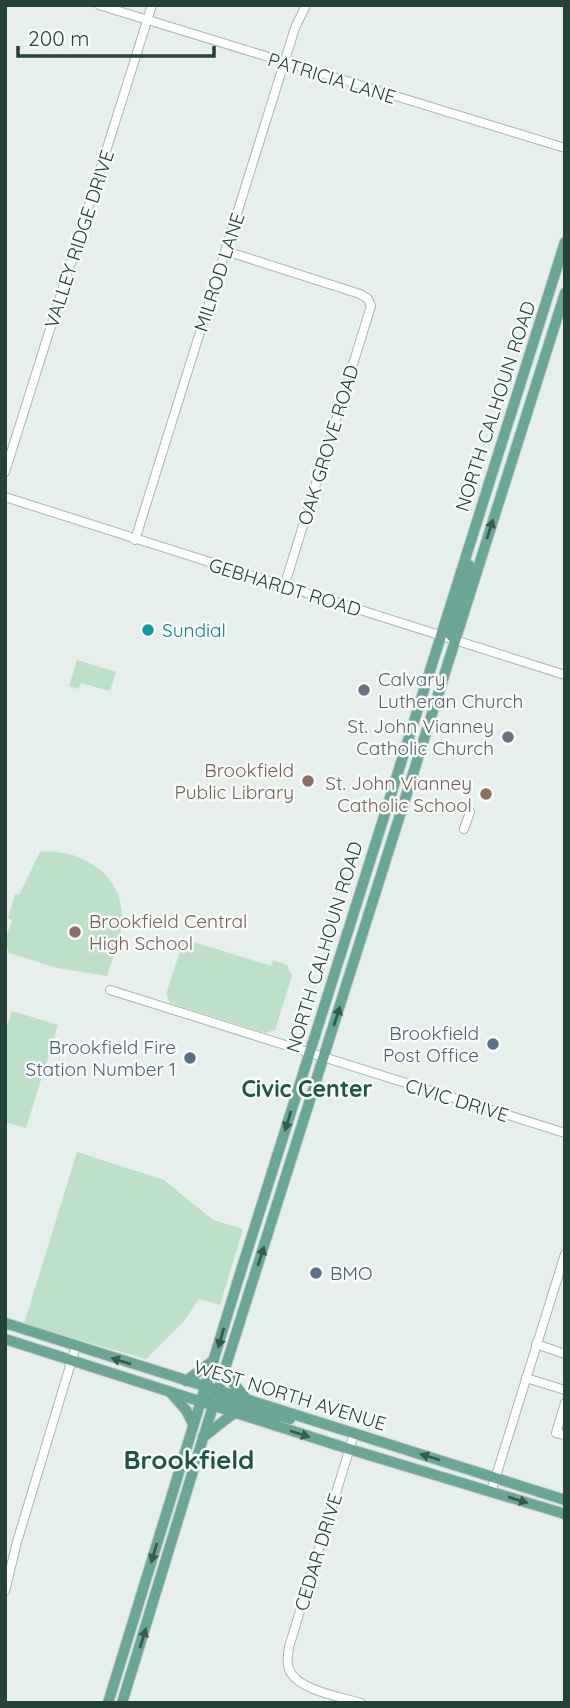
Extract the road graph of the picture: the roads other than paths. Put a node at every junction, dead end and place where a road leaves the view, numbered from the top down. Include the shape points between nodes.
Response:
1 (99, 5) edge
2 (152, 5) edge
3 (306, 5) edge
4 (147, 20) junction
5 (285, 64) junction
6 (565, 148) edge
7 (565, 242) edge
8 (226, 251) junction
9 (565, 293) edge
10 (5, 472) edge
11 (5, 497) edge
12 (474, 530) junction
13 (135, 540) junction
14 (284, 587) junction
15 (442, 635) junction
16 (455, 640) junction
17 (565, 676) edge
18 (429, 725) junction
19 (470, 812) dead end
20 (464, 830) dead end
21 (110, 990) dead end
22 (309, 1054) junction
23 (323, 1059) junction
24 (565, 1133) edge
25 (565, 1254) edge
26 (5, 1323) edge
27 (5, 1339) edge
28 (536, 1344) junction
29 (76, 1346) junction
30 (565, 1354) edge
31 (215, 1360) junction
32 (72, 1361) junction
33 (225, 1368) junction
34 (526, 1378) junction
35 (186, 1381) junction
36 (205, 1387) junction
37 (565, 1390) edge
38 (170, 1393) junction
39 (216, 1399) junction
40 (248, 1401) junction
41 (200, 1402) junction
42 (565, 1403) edge
43 (235, 1413) junction
44 (315, 1423) junction
45 (193, 1424) junction
46 (354, 1434) junction
47 (565, 1435) edge
48 (203, 1437) junction
49 (349, 1449) junction
50 (495, 1477) junction
51 (491, 1492) junction
52 (565, 1500) edge
53 (565, 1514) edge
54 (5, 1591) edge
55 (107, 1703) edge
56 (122, 1703) edge
57 (361, 1703) edge

1 - 4 street, PATRICIA LANE
2 - 4 street, VALLEY RIDGE DRIVE
3 - 5 street, MILROD LANE
4 - 5 street, PATRICIA LANE
4 - 10 street, VALLEY RIDGE DRIVE
5 - 6 street, PATRICIA LANE
5 - 8 street, MILROD LANE
7 - 12 main road, NORTH CALHOUN ROAD
8 - 13 street, MILROD LANE
8 - 14 street, OAK GROVE ROAD via 353,292 370,303
16 -> 9 main road, NORTH CALHOUN ROAD
11 - 13 street, GEBHARDT ROAD
12 - 15 main road, NORTH CALHOUN ROAD
12 - 16 main road via 466,581 449,633
13 - 14 street, GEBHARDT ROAD
14 - 15 street, GEBHARDT ROAD
15 - 16 street, GEBHARDT ROAD
15 - 18 main road via 446,645 429,701
15 - 22 main road, NORTH CALHOUN ROAD
16 - 17 street, GEBHARDT ROAD
16 - 18 main road, NORTH CALHOUN ROAD
23 -> 18 main road, NORTH CALHOUN ROAD
19 - 20 street
21 - 22 street, CIVIC DRIVE
22 - 23 street, CIVIC DRIVE
22 -> 31 main road, NORTH CALHOUN ROAD
23 - 24 street, CIVIC DRIVE
33 -> 23 main road, NORTH CALHOUN ROAD
25 - 28 street
26 - 29 main road, WEST NORTH AVENUE
27 - 32 main road, WEST NORTH AVENUE
28 - 30 street
28 - 34 street
29 - 32 street
35 -> 29 main road, WEST NORTH AVENUE
31 - 35 main road
31 - 36 main road, NORTH CALHOUN ROAD
32 - 38 main road, WEST NORTH AVENUE
32 - 54 street
33 - 39 main road, NORTH CALHOUN ROAD
33 - 40 main road
34 - 37 street
34 - 50 street
35 - 36 main road, WEST NORTH AVENUE
36 - 39 main road, WEST NORTH AVENUE
36 - 41 main road, NORTH CALHOUN ROAD
38 - 41 main road, WEST NORTH AVENUE
38 - 45 main road
39 - 40 main road, WEST NORTH AVENUE
39 - 41 main road, WEST NORTH AVENUE
39 - 43 main road, WEST NORTH AVENUE
39 - 44 main road via 273,1417
39 - 48 main road, NORTH CALHOUN ROAD
40 - 44 main road, WEST NORTH AVENUE
41 - 45 main road, NORTH CALHOUN ROAD
42 - 47 street via 556,1433
43 - 48 main road
43 -> 49 main road, WEST NORTH AVENUE
44 - 46 main road, WEST NORTH AVENUE
45 -> 55 main road, NORTH CALHOUN ROAD
46 - 49 street, CEDAR DRIVE
50 -> 46 main road, WEST NORTH AVENUE
56 -> 48 main road, NORTH CALHOUN ROAD
49 - 51 main road, WEST NORTH AVENUE
49 - 57 street, CEDAR DRIVE via 288,1659 290,1671 302,1684
50 - 51 street
50 - 52 main road, WEST NORTH AVENUE
51 -> 53 main road, WEST NORTH AVENUE

